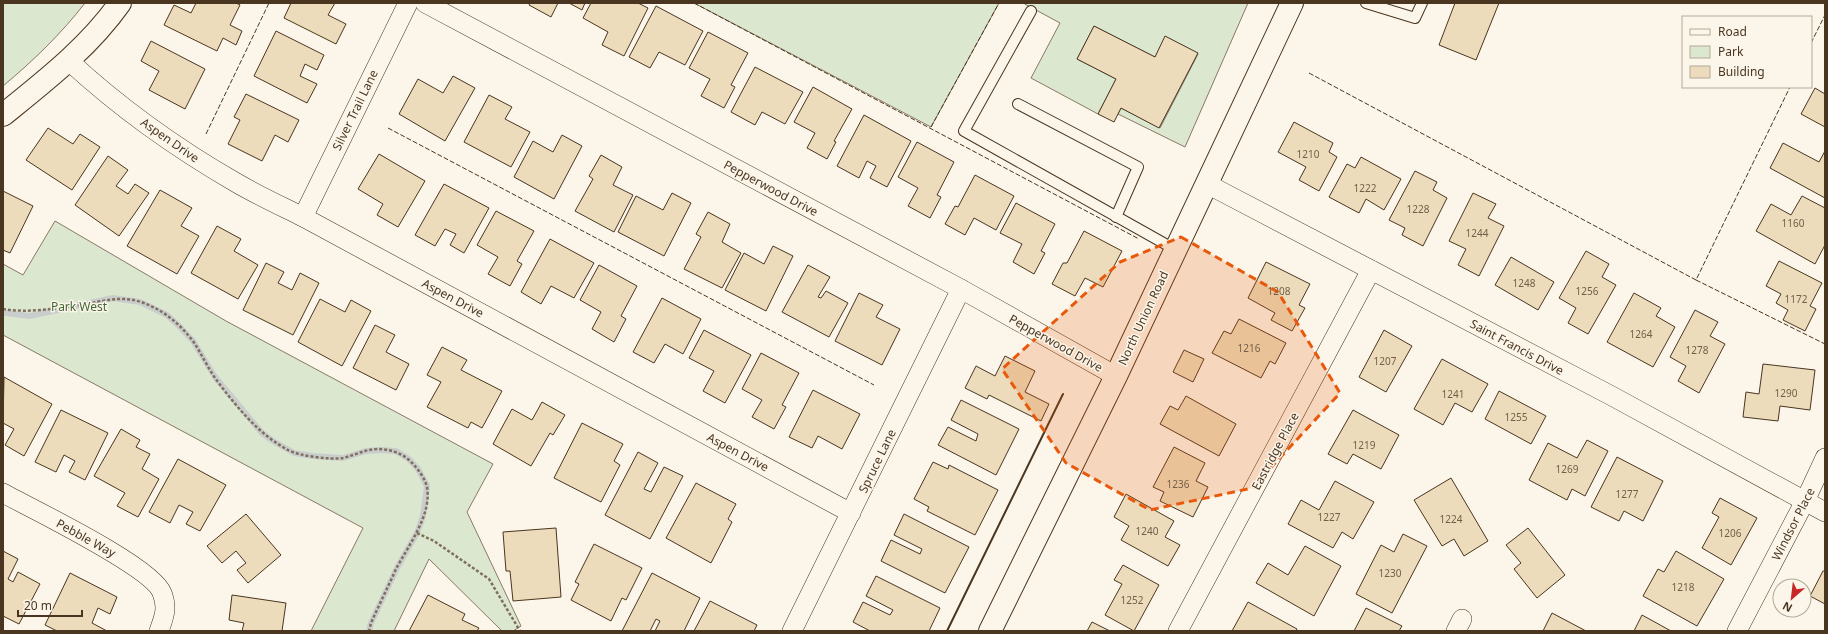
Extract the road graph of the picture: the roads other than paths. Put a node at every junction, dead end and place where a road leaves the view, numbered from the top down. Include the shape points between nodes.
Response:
1 (120, 3) edge
2 (408, 3) edge
3 (425, 3) edge
4 (1292, 3) edge
5 (1367, 3) edge
6 (1422, 3) edge
7 (1031, 12) dead end
8 (69, 61) junction
9 (1018, 104) dead end
10 (3, 115) edge
11 (1207, 184) junction
12 (303, 217) junction
13 (1116, 217) junction
14 (1176, 250) junction
15 (1371, 270) junction
16 (961, 290) junction
17 (1116, 376) junction
18 (1825, 458) edge
19 (3, 493) edge
20 (1805, 501) junction
21 (1825, 512) edge
22 (851, 513) junction
23 (159, 631) edge
24 (792, 631) edge
25 (990, 631) edge
26 (1178, 631) edge
27 (1737, 631) edge

1 - 8 street
2 - 12 street, Silver Trail Lane
3 - 16 street, Pepperwood Drive
4 - 11 street, North Union Road
5 - 6 lane via 1415,18
7 - 13 lane via 964,131
8 - 10 street
8 - 12 street, Aspen Drive via 174,145 237,183
9 - 13 lane via 1138,167
11 - 14 street, North Union Road
11 - 15 street, Saint Francis Drive
12 - 22 street, Aspen Drive
13 - 14 lane
14 - 17 street, North Union Road
15 - 20 street, Saint Francis Drive
15 - 26 street, Eastridge Place
16 - 17 street, Pepperwood Drive
16 - 22 street, Spruce Lane
17 - 25 street, North Union Road
18 - 20 street, Windsor Place
19 - 23 street, Pebble Way via 107,548 148,575 162,592 166,614
20 - 21 street, Saint Francis Drive
20 - 27 street, Windsor Place
22 - 24 street, Spruce Lane

